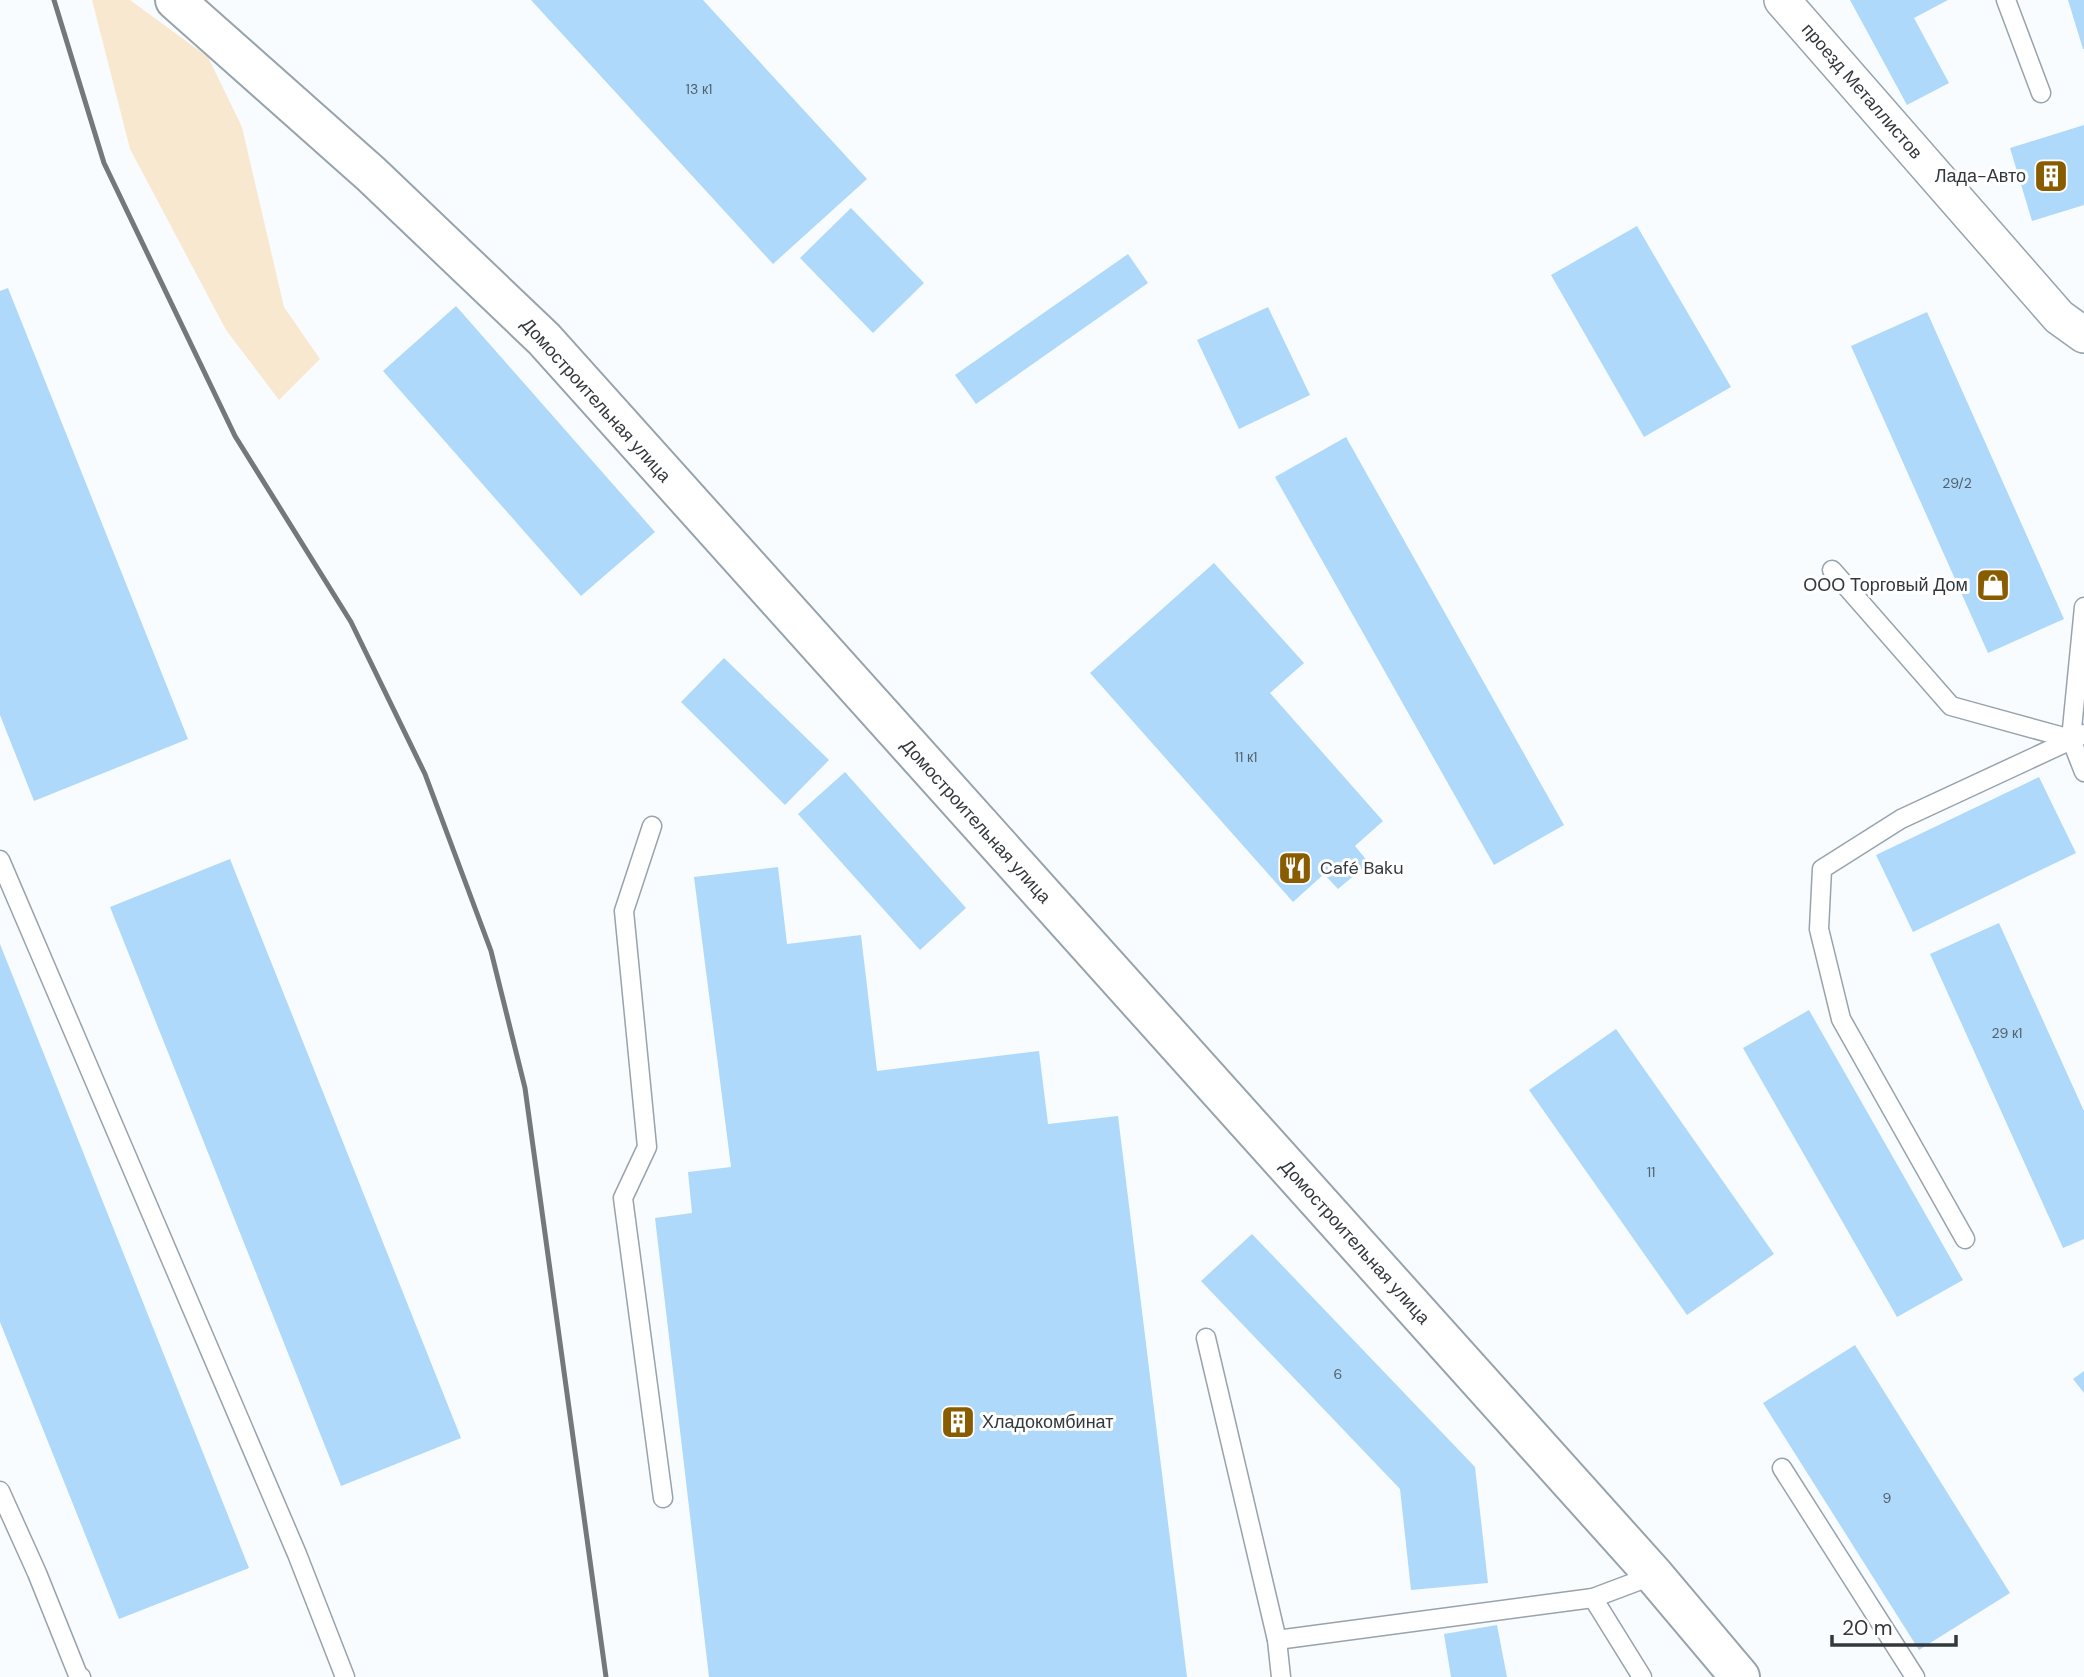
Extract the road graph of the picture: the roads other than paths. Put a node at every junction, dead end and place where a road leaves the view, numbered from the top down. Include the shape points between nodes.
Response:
1 (175, 0) edge
2 (1782, 0) edge
3 (2006, 0) edge
4 (2041, 93) dead end
5 (2084, 335) edge
6 (1832, 570) dead end
7 (2084, 607) edge
8 (2077, 736) edge
9 (2084, 772) edge
10 (652, 826) dead end
11 (0, 860) edge
12 (1965, 1239) dead end
13 (1206, 1338) dead end
14 (1782, 1468) dead end
15 (0, 1491) edge
16 (663, 1498) dead end
17 (1654, 1575) junction
18 (1593, 1598) junction
19 (1277, 1640) junction
20 (81, 1677) edge
21 (345, 1677) edge
22 (1281, 1677) edge
23 (1642, 1677) edge
24 (1740, 1677) edge
25 (1915, 1677) edge

1 - 17 street, Домостроительная улица via 371,174 544,339
2 - 5 street, проезд Металлистов via 2059,317
3 - 4 lane
6 - 8 lane via 1951,706
7 - 8 lane
8 - 9 lane
8 - 12 lane via 1901,819 1822,869 1819,929 1841,1019
10 - 16 lane via 624,911 648,1147 623,1198
11 - 21 lane via 297,1554
13 - 19 lane
14 - 25 lane
15 - 20 lane
17 - 18 lane
17 - 24 street, Домостроительная улица
18 - 19 lane
18 - 23 lane
19 - 22 lane

